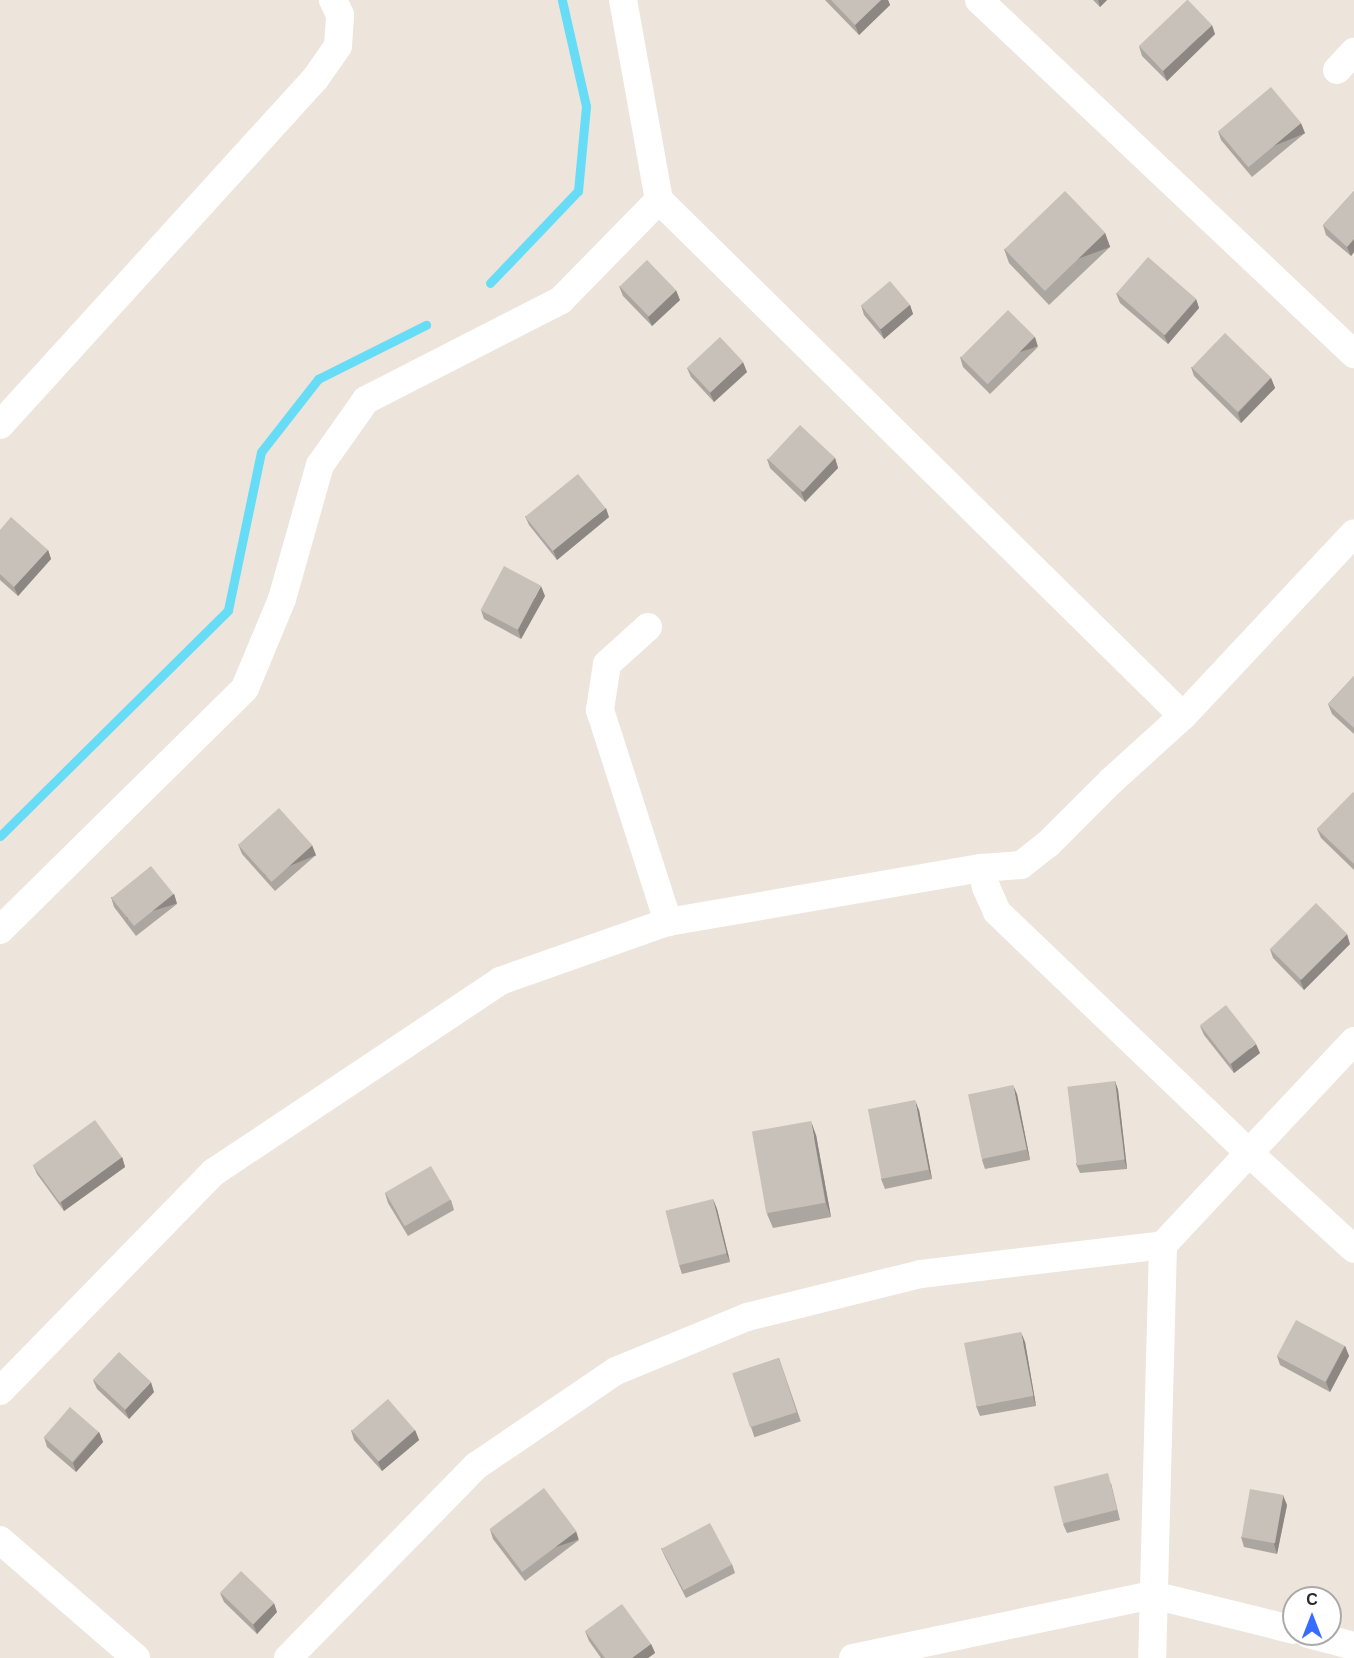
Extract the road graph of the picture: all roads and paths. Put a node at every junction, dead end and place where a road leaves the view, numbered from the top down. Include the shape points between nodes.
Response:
1 (333, 0) edge
2 (623, 0) edge
3 (979, 0) edge
4 (658, 200) junction
5 (1354, 354) edge
6 (0, 425) edge
7 (1354, 533) edge
8 (648, 627) dead end
9 (1183, 716) junction
10 (981, 868) junction
11 (668, 922) junction
12 (0, 930) edge
13 (1354, 1041) edge
14 (1249, 1153) junction
15 (1163, 1245) junction
16 (1354, 1249) edge
17 (0, 1391) edge
18 (0, 1540) edge
19 (1154, 1595) junction
20 (1282, 1627) edge
21 (136, 1658) edge
22 (288, 1658) edge
23 (853, 1658) edge
24 (1152, 1658) edge

1 - 6 lane via 340,15 338,46 315,79
2 - 4 lane
3 - 5 lane
4 - 9 lane
4 - 12 lane via 561,300 366,400 320,465 282,599 245,688
7 - 9 lane
8 - 11 lane via 607,664 600,710
9 - 10 lane via 1021,865
10 - 11 lane
10 - 14 lane via 997,912
11 - 17 lane via 500,981 214,1172
13 - 14 lane
14 - 15 lane
14 - 16 lane
15 - 19 lane
15 - 22 lane via 921,1274 747,1317 616,1371 476,1466
18 - 21 lane
19 - 20 lane
19 - 23 lane
19 - 24 lane

